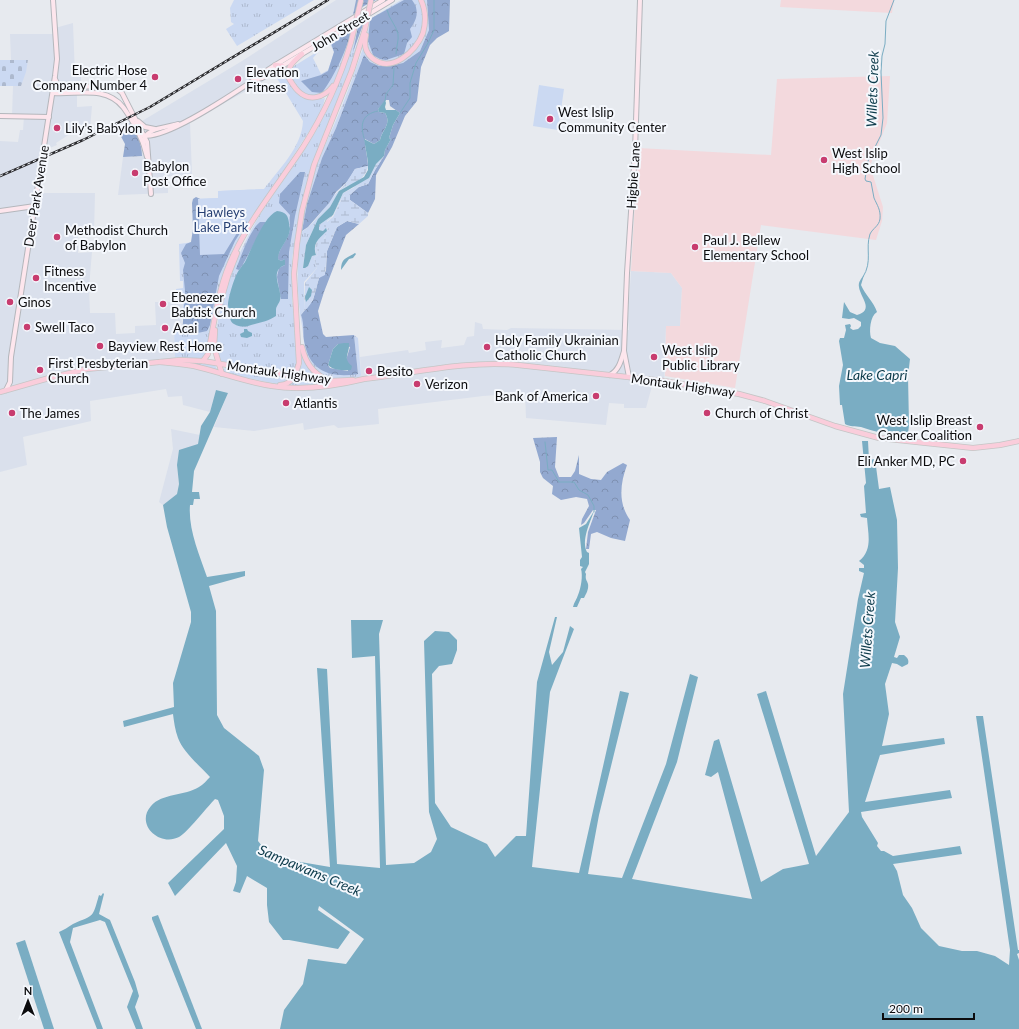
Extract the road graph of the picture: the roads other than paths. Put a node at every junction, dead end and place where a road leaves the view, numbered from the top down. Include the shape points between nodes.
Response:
1 (53, 0) edge
2 (361, 0) edge
3 (371, 0) edge
4 (392, 0) edge
5 (421, 0) edge
6 (640, 0) edge
7 (382, 2) edge
8 (366, 28) junction
9 (302, 54) junction
10 (275, 65) junction
11 (282, 66) junction
12 (288, 76) junction
13 (55, 80) junction
14 (254, 80) junction
15 (338, 80) junction
16 (86, 87) junction
17 (53, 92) junction
18 (0, 116) edge
19 (49, 117) junction
20 (135, 119) junction
21 (135, 126) junction
22 (158, 132) junction
23 (145, 136) junction
24 (143, 143) junction
25 (149, 148) junction
26 (149, 169) junction
27 (151, 194) dead end
28 (35, 206) junction
29 (0, 212) edge
30 (255, 218) junction
31 (296, 313) junction
32 (624, 351) junction
33 (203, 361) junction
34 (160, 362) junction
35 (218, 364) junction
36 (619, 366) junction
37 (628, 366) junction
38 (222, 374) junction
39 (285, 375) junction
40 (610, 375) junction
41 (295, 376) junction
42 (622, 376) junction
43 (629, 377) junction
44 (364, 379) junction
45 (330, 381) junction
46 (283, 385) junction
47 (271, 386) junction
48 (6, 390) junction
49 (0, 392) edge
50 (1019, 441) edge

1 - 13 main road, Deer Park Avenue via 57,59
2 - 15 main road, bridge
3 - 8 main road, bridge
4 - 7 main road
5 - 8 main road via 425,16 423,32 416,47 398,60 382,63 370,56 366,50
6 - 32 main road, Higbie Lane
7 - 9 main road, John Street
7 - 10 main road, John Street
8 - 31 main road via 304,198 294,269
9 - 11 main road, John Street
9 - 12 main road via 290,65
10 - 11 main road
10 - 14 main road, John Street
11 - 12 main road
11 - 14 main road, John Street
12 - 15 main road via 299,92 312,98 327,93
13 - 16 main road via 63,87
13 - 17 main road, Deer Park Avenue
14 - 22 main road, John Street via 191,118
15 - 30 main road via 308,140
16 - 17 main road
16 - 20 main road via 113,87 118,90 124,95
17 - 19 main road, Deer Park Avenue
17 - 21 main road via 101,93 117,101
18 - 19 main road
19 - 28 main road, Deer Park Avenue
20 - 22 main road via 145,127
20 - 23 main road
21 - 23 main road
21 - 24 main road
22 - 23 main road, John Street via 149,132
22 - 25 main road
23 - 24 main road
23 - 25 main road
24 - 26 main road
25 - 26 main road
26 - 27 main road
28 - 29 main road
28 - 48 main road, Deer Park Avenue via 11,357 10,382
30 - 33 main road via 228,268 217,305 208,354
30 - 35 main road via 232,265 220,306 214,341
31 - 41 main road via 300,357
31 - 45 main road via 306,361 317,374
32 - 36 main road, Higbie Lane
32 - 37 main road, Higbie Lane
33 - 34 main road, Montauk Highway
33 - 35 main road, Montauk Highway
34 - 38 main road, Montauk Highway via 195,366
34 - 48 main road via 87,369
35 - 38 main road
35 - 39 main road, Montauk Highway
36 - 37 main road
36 - 40 main road, Higbie Lane
36 - 42 main road
37 - 43 main road, Higbie Lane
38 - 47 main road, Montauk Highway
39 - 41 main road, Montauk Highway
39 - 46 main road via 287,381
40 - 42 main road, Montauk Highway
40 - 44 main road, Montauk Highway via 494,363
41 - 45 main road, Montauk Highway
41 - 46 main road via 288,384
42 - 43 main road, Montauk Highway
43 - 50 main road, Montauk Highway via 739,394 879,438 973,448
44 - 45 main road, Montauk Highway
44 - 47 main road, Montauk Highway via 308,387
46 - 47 main road
48 - 49 main road

